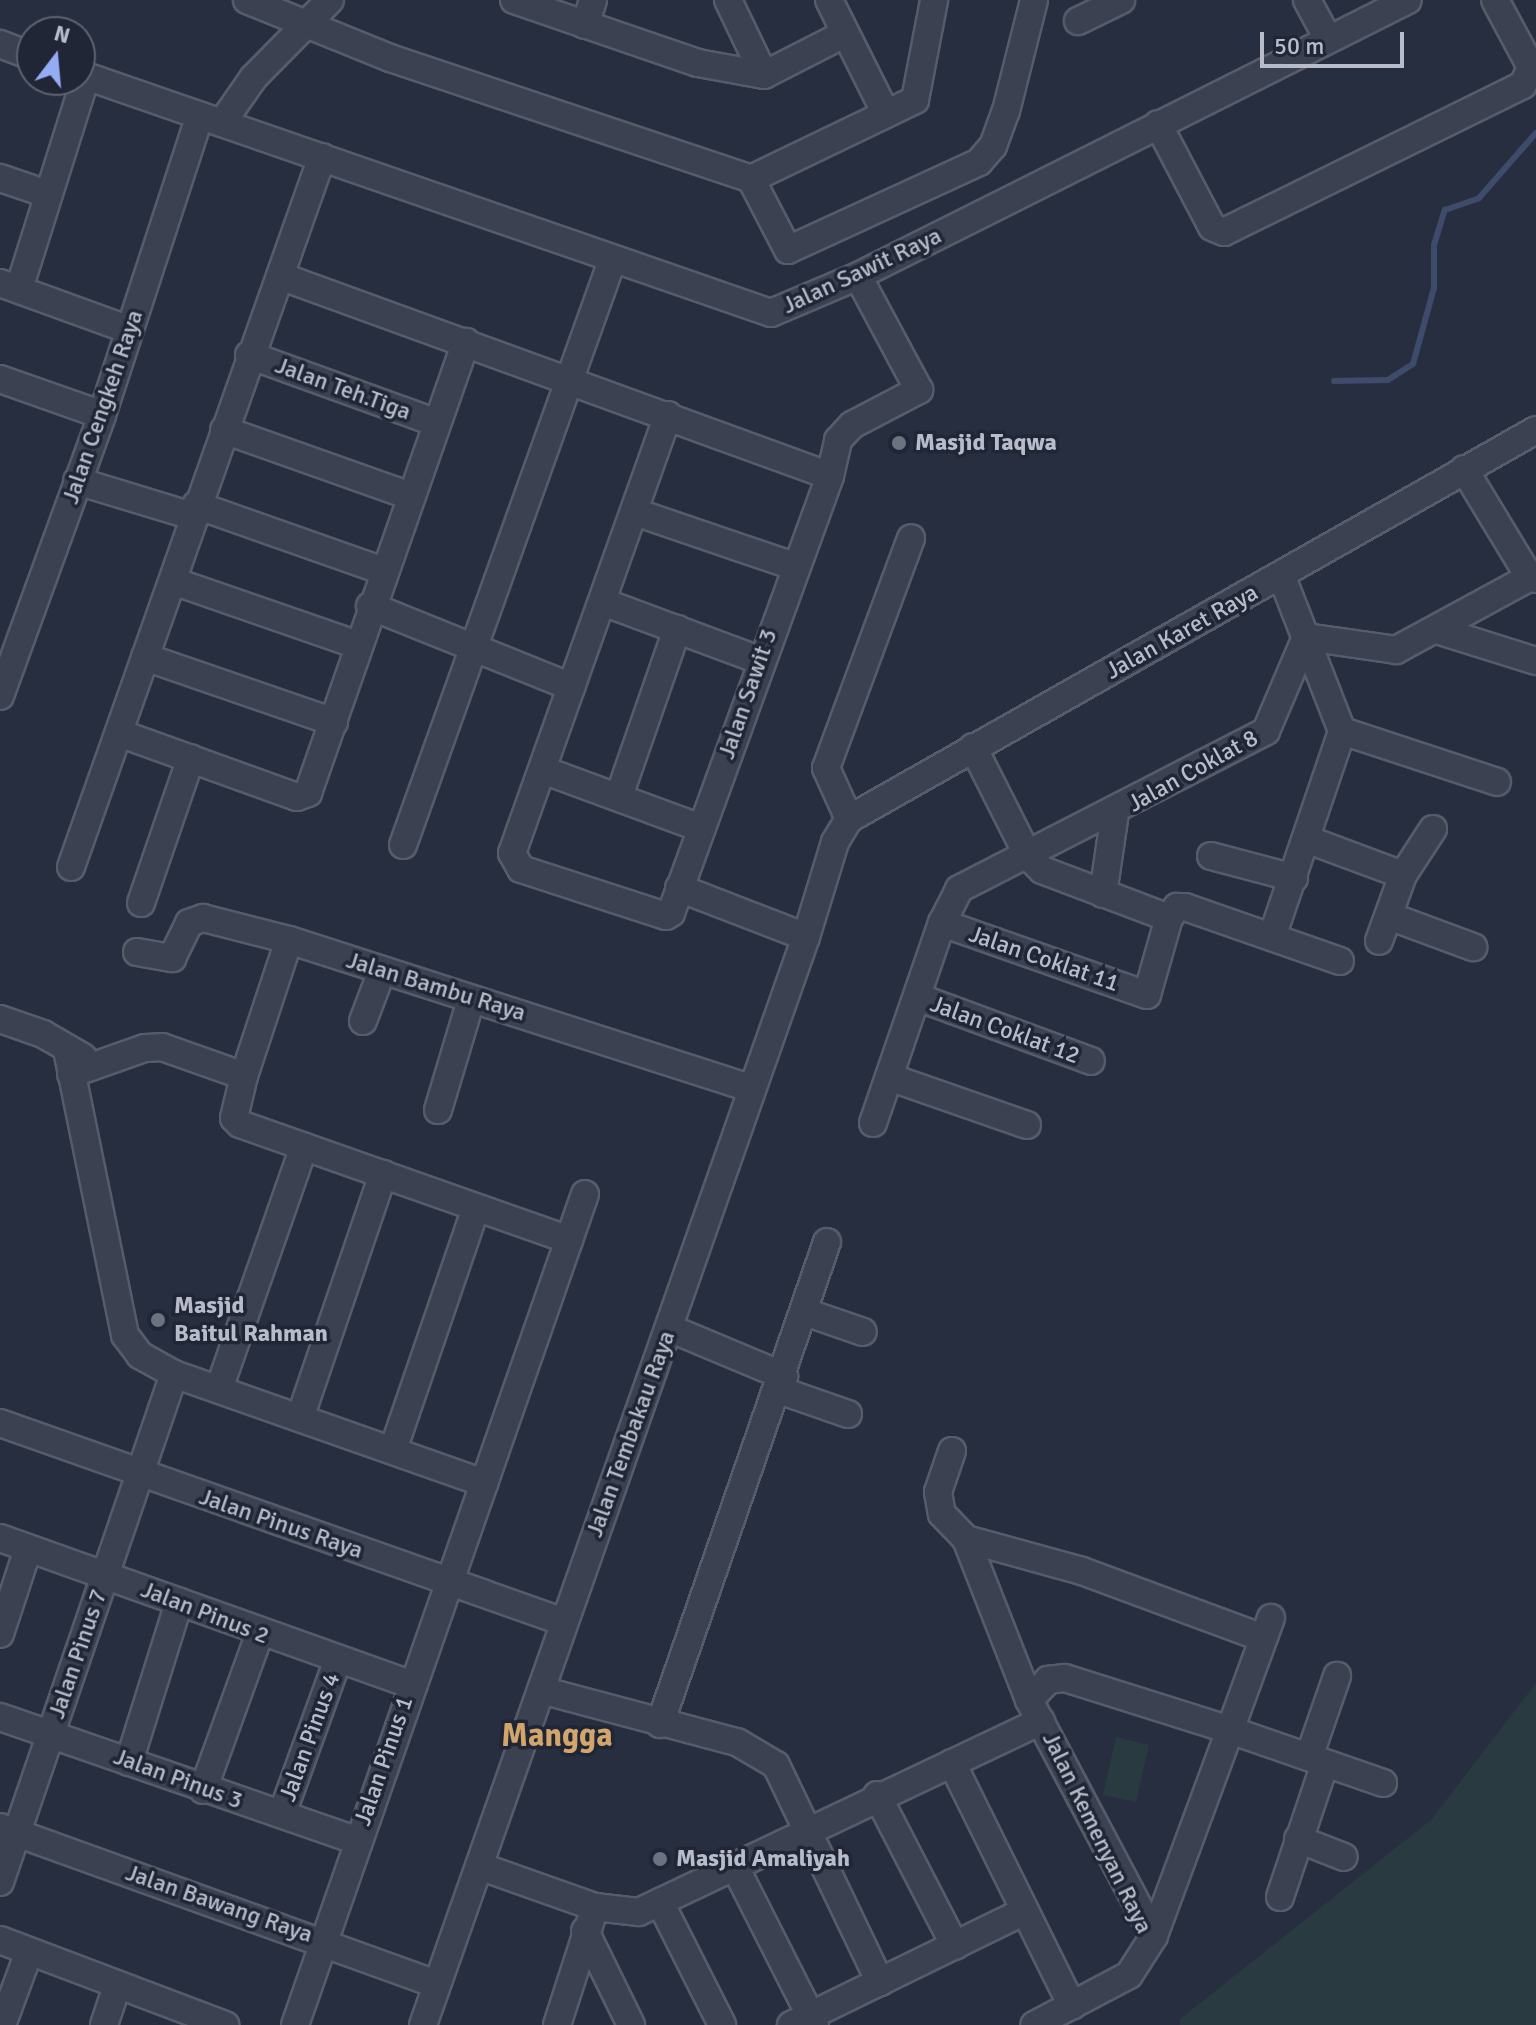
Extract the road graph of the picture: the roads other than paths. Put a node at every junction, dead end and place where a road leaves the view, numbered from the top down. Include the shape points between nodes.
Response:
1 (247, 0) edge
2 (330, 0) edge
3 (514, 0) edge
4 (728, 0) edge
5 (829, 0) edge
6 (934, 0) edge
7 (1034, 0) edge
8 (1121, 0) edge
9 (1307, 0) edge
10 (1408, 0) edge
11 (1495, 0) edge
12 (589, 12) edge
13 (1078, 21) dead end
14 (309, 24) junction
15 (844, 34) junction
16 (1328, 39) junction
17 (764, 75) junction
18 (96, 79) edge
19 (77, 96) edge
20 (886, 114) junction
21 (211, 119) junction
22 (1158, 124) junction
23 (322, 157) junction
24 (0, 178) edge
25 (751, 179) junction
26 (47, 194) junction
27 (612, 261) junction
28 (280, 276) junction
29 (858, 276) junction
30 (9, 286) edge
31 (130, 330) junction
32 (466, 342) junction
33 (249, 355) junction
34 (0, 379) edge
35 (566, 380) junction
36 (102, 415) junction
37 (668, 415) junction
38 (437, 423) junction
39 (224, 430) junction
40 (1536, 430) edge
41 (1464, 469) junction
42 (830, 476) junction
43 (77, 481) junction
44 (410, 496) junction
45 (194, 510) junction
46 (635, 512) junction
47 (911, 538) dead end
48 (794, 566) junction
49 (383, 571) junction
50 (1282, 577) junction
51 (1534, 577) edge
52 (173, 581) junction
53 (603, 602) junction
54 (370, 606) junction
55 (677, 629) junction
56 (1437, 630) junction
57 (1306, 637) junction
58 (358, 645) junction
59 (472, 649) junction
60 (145, 657) junction
61 (759, 660) junction
62 (1536, 661) edge
63 (571, 687) junction
64 (0, 696) edge
65 (334, 722) junction
66 (1342, 731) junction
67 (119, 733) junction
68 (973, 747) junction
69 (191, 758) junction
70 (543, 770) junction
71 (1497, 782) dead end
72 (619, 796) junction
73 (1115, 813) junction
74 (849, 819) junction
75 (701, 828) junction
76 (1433, 829) dead end
77 (1306, 839) junction
78 (835, 842) joint
79 (403, 845) dead end
80 (1028, 856) junction
81 (1211, 856) dead end
82 (71, 867) dead end
83 (1403, 875) junction
84 (1294, 878) junction
85 (679, 888) junction
86 (1103, 894) junction
87 (141, 903) dead end
88 (1389, 916) junction
89 (1169, 918) junction
90 (942, 923) junction
91 (806, 937) junction
92 (1272, 937) junction
93 (289, 940) junction
94 (1379, 941) dead end
95 (1473, 947) dead end
96 (137, 952) dead end
97 (1340, 961) dead end
98 (382, 971) junction
99 (920, 998) junction
100 (471, 1000) junction
101 (0, 1019) edge
102 (363, 1021) dead end
103 (1091, 1061) dead end
104 (69, 1063) junction
105 (244, 1076) junction
106 (889, 1077) junction
107 (752, 1089) junction
108 (438, 1110) dead end
109 (873, 1123) dead end
110 (1027, 1125) dead end
111 (304, 1146) junction
112 (383, 1174) junction
113 (585, 1194) dead end
114 (476, 1208) junction
115 (569, 1240) junction
116 (827, 1242) dead end
117 (805, 1312) junction
118 (669, 1328) junction
119 (863, 1332) dead end
120 (174, 1374) junction
121 (781, 1383) junction
122 (219, 1389) junction
123 (848, 1414) dead end
124 (300, 1418) junction
125 (0, 1423) edge
126 (393, 1450) junction
127 (952, 1451) dead end
128 (140, 1474) junction
129 (484, 1483) junction
130 (0, 1538) edge
131 (966, 1539) junction
132 (28, 1549) junction
133 (104, 1576) junction
134 (449, 1583) junction
135 (179, 1602) junction
136 (564, 1622) junction
137 (0, 1634) edge
138 (259, 1635) junction
139 (338, 1659) junction
140 (1337, 1676) dead end
141 (410, 1684) junction
142 (541, 1690) junction
143 (1035, 1711) junction
144 (0, 1717) edge
145 (660, 1724) junction
146 (1230, 1730) junction
147 (52, 1732) junction
148 (1317, 1760) junction
149 (129, 1762) junction
150 (952, 1763) junction
151 (1383, 1783) dead end
152 (203, 1790) junction
153 (877, 1795) junction
154 (282, 1814) junction
155 (7, 1830) edge
156 (806, 1830) junction
157 (1298, 1839) junction
158 (356, 1840) junction
159 (1344, 1857) dead end
160 (734, 1865) junction
161 (479, 1866) junction
162 (0, 1882) edge
163 (1280, 1897) dead end
164 (660, 1902) junction
165 (1023, 1912) junction
166 (590, 1919) junction
167 (1154, 1936) junction
168 (0, 1940) edge
169 (324, 1941) junction
170 (955, 1946) junction
171 (29, 1952) junction
172 (880, 1982) junction
173 (437, 1984) junction
174 (117, 1986) junction
175 (1069, 2014) edge
176 (805, 2022) edge
177 (213, 2023) edge
178 (2, 2025) edge
179 (104, 2025) edge
180 (295, 2025) edge
181 (423, 2025) edge
182 (557, 2025) edge
183 (631, 2025) edge
184 (722, 2025) edge
185 (1034, 2025) edge

1 - 14 street
2 - 14 street, Jalan Cengkeh Raya
3 - 12 street
4 - 17 street
5 - 15 street
6 - 20 street via 918,95
7 - 25 street via 1006,111 993,146 979,162 788,250
8 - 13 street
9 - 16 street
10 - 16 street, Jalan Sawit Raya
11 - 22 street via 1528,60 1531,76 1523,85 1224,232 1212,227
12 - 17 street via 698,63
14 - 21 street, Jalan Cengkeh Raya
14 - 25 street via 390,58
15 - 17 street
15 - 20 street
16 - 22 street, Jalan Sawit Raya
18 - 21 street, Jalan Sawit Raya
19 - 26 street
20 - 25 street
21 - 23 street, Jalan Sawit Raya
21 - 31 street, Jalan Cengkeh Raya
22 - 29 street, Jalan Sawit Raya
23 - 27 street, Jalan Sawit Raya
23 - 28 street
24 - 26 street
26 - 30 street
27 - 29 street, Jalan Sawit Raya via 771,313
27 - 35 street
28 - 32 street
28 - 33 street
29 - 42 street, Jalan Sawit 3 via 919,390 844,430
30 - 31 street
31 - 36 street, Jalan Cengkeh Raya
32 - 35 street
32 - 38 street
33 - 38 street, Jalan Teh.Tiga
33 - 39 street
34 - 36 street
35 - 37 street
35 - 59 street
36 - 43 street, Jalan Cengkeh Raya
37 - 42 street
37 - 46 street
38 - 44 street
39 - 44 street
39 - 45 street
40 - 41 street, Jalan Karet Raya
41 - 50 street, Jalan Karet Raya
41 - 51 street
42 - 48 street, Jalan Sawit 3
43 - 45 street
43 - 64 street, Jalan Cengkeh Raya
44 - 49 street
45 - 49 street
45 - 52 street
46 - 48 street
46 - 53 street
47 - 74 street via 826,768
48 - 61 street, Jalan Sawit 3
49 - 54 street
50 - 57 street
50 - 68 street, Jalan Karet Raya
51 - 56 street
52 - 58 street
52 - 60 street
53 - 55 street
53 - 63 street
54 - 58 street
54 - 59 street
55 - 61 street
55 - 72 street
56 - 57 street via 1396,650
56 - 62 street
57 - 66 street
57 - 73 street, Jalan Coklat 8 via 1266,731
58 - 65 street
59 - 63 street
59 - 79 street
60 - 65 street
60 - 67 street
61 - 75 street, Jalan Sawit 3
63 - 70 street
65 - 69 street via 312,788 301,798
66 - 71 street
66 - 77 street
67 - 69 street
67 - 82 street
68 - 74 street, Jalan Karet Raya
68 - 80 street
69 - 87 street
70 - 72 street
70 - 85 street, Jalan Sawit 3 via 512,853 521,869 657,916 671,913
72 - 75 street
73 - 80 street, Jalan Coklat 8
73 - 86 street
74 - 78 street, Jalan Karet Raya
75 - 85 street, Jalan Sawit 3
76 - 83 street
77 - 83 street
77 - 84 street
78 - 91 street, Jalan Tembakau Raya
80 - 86 street via 1042,870
80 - 90 street, Jalan Coklat 8 via 959,889
81 - 84 street
83 - 88 street
84 - 92 street
85 - 91 street
86 - 89 street
88 - 94 street
88 - 95 street
89 - 90 street, Jalan Coklat 11 via 1147,995
89 - 92 street via 1177,907 1185,907
90 - 99 street, Jalan Coklat 8
91 - 107 street, Jalan Tembakau Raya
92 - 97 street
93 - 96 street, Jalan Bambu Raya via 203,918 189,923 172,958
93 - 98 street, Jalan Bambu Raya
93 - 105 street
98 - 100 street, Jalan Bambu Raya
98 - 102 street
99 - 103 street, Jalan Coklat 12
99 - 106 street, Jalan Coklat 8
100 - 107 street, Jalan Bambu Raya
100 - 108 street
101 - 104 street via 43,1034
104 - 105 street via 103,1064 162,1047
104 - 120 street via 125,1335 140,1355
105 - 111 street via 234,1118
106 - 109 street, Jalan Coklat 8
106 - 110 street
107 - 118 street, Jalan Tembakau Raya
111 - 112 street
111 - 122 street
112 - 114 street
112 - 124 street
113 - 115 street, Jalan Pinus 1
114 - 115 street
114 - 126 street
115 - 129 street, Jalan Pinus 1
116 - 117 street
117 - 119 street
117 - 121 street
118 - 121 street
118 - 136 street, Jalan Tembakau Raya
120 - 122 street
120 - 128 street, Jalan Pinus 7
121 - 123 street
121 - 145 street
122 - 124 street
124 - 126 street
125 - 128 street, Jalan Pinus Raya
126 - 129 street
127 - 131 street, Jalan Kemenyan Raya via 938,1492 942,1514
128 - 133 street, Jalan Pinus 7
128 - 134 street, Jalan Pinus Raya
129 - 134 street, Jalan Pinus 1
130 - 132 street, Jalan Pinus 2
131 - 143 street, Jalan Kemenyan Raya
131 - 146 street via 1267,1628
132 - 133 street, Jalan Pinus 2
132 - 137 street
133 - 135 street, Jalan Pinus 2
133 - 147 street, Jalan Pinus 7
134 - 136 street, Jalan Pinus Raya
134 - 141 street, Jalan Pinus 1
135 - 138 street, Jalan Pinus 2
135 - 149 street
136 - 142 street, Jalan Tembakau Raya
138 - 139 street, Jalan Pinus 2
138 - 152 street
139 - 141 street, Jalan Pinus 2
139 - 154 street, Jalan Pinus 4
140 - 148 street
141 - 158 street, Jalan Pinus 1
142 - 145 street
142 - 161 street, Jalan Tembakau Raya
143 - 146 street via 1048,1680 1065,1678
143 - 150 street
143 - 167 street, Jalan Kemenyan Raya
144 - 147 street, Jalan Pinus 3
145 - 156 street via 737,1742 776,1765
146 - 148 street
146 - 167 street
147 - 149 street, Jalan Pinus 3
147 - 155 street, Jalan Pinus 7
148 - 151 street
148 - 157 street
149 - 152 street, Jalan Pinus 3
150 - 153 street
150 - 165 street
152 - 154 street, Jalan Pinus 3
153 - 156 street
153 - 170 street
154 - 158 street, Jalan Pinus 3
155 - 162 street, Jalan Pinus 7
155 - 169 street, Jalan Bawang Raya
156 - 160 street
156 - 172 street
157 - 159 street
157 - 163 street
158 - 169 street, Jalan Pinus 1
160 - 164 street
160 - 176 street
161 - 166 street
161 - 173 street, Jalan Tembakau Raya
164 - 166 street
164 - 184 street
165 - 170 street
165 - 175 street
166 - 182 street
166 - 183 street
167 - 175 street, Jalan Kemenyan Raya via 1129,1975
168 - 171 street
169 - 173 street, Jalan Bawang Raya
169 - 180 street, Jalan Pinus 1
170 - 172 street
171 - 174 street
171 - 178 street
172 - 176 street
173 - 181 street, Jalan Tembakau Raya
174 - 177 street
174 - 179 street
175 - 185 street, Jalan Kemenyan Raya

